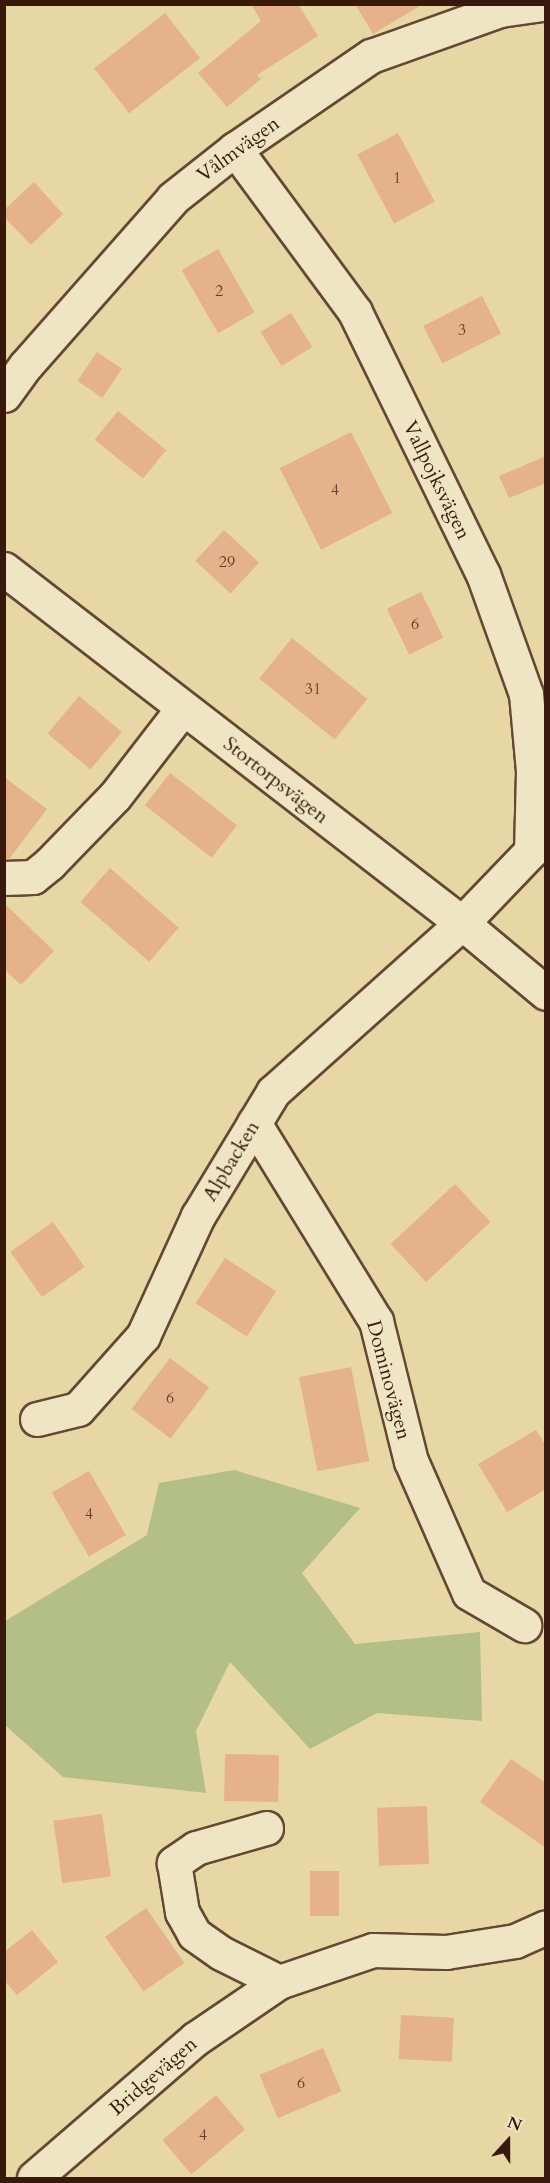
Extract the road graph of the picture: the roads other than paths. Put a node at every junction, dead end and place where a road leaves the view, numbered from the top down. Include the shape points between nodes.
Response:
1 (541, 4) edge
2 (235, 149) junction
3 (4, 394) edge
4 (4, 570) edge
5 (183, 708) junction
6 (538, 846) edge
7 (4, 878) edge
8 (462, 923) junction
9 (546, 993) edge
10 (254, 1123) junction
11 (38, 1419) dead end
12 (524, 1625) dead end
13 (266, 1828) dead end
14 (546, 1927) edge
15 (279, 1982) junction
16 (34, 2178) edge

1 - 2 street, Vålmvägen via 500,10 371,56
2 - 3 street, Vålmvägen via 173,198
2 - 6 street, Vallpojksvägen via 355,312 483,574 526,694
4 - 5 street, Stortorpsvägen
5 - 7 street via 115,796 50,863 33,877
5 - 8 street, Stortorpsvägen
6 - 8 street, Alpbacken
8 - 9 street, Stortorpsvägen
8 - 10 street, Alpbacken via 273,1092
10 - 11 street, Alpbacken via 198,1216 142,1336 78,1409
10 - 12 street, Dominovägen via 376,1321 411,1461 469,1593
13 - 15 street via 196,1848 174,1863 182,1912 194,1935
14 - 15 street, Bridgevägen via 514,1941 446,1952 373,1950
15 - 16 street, Bridgevägen via 195,2039

